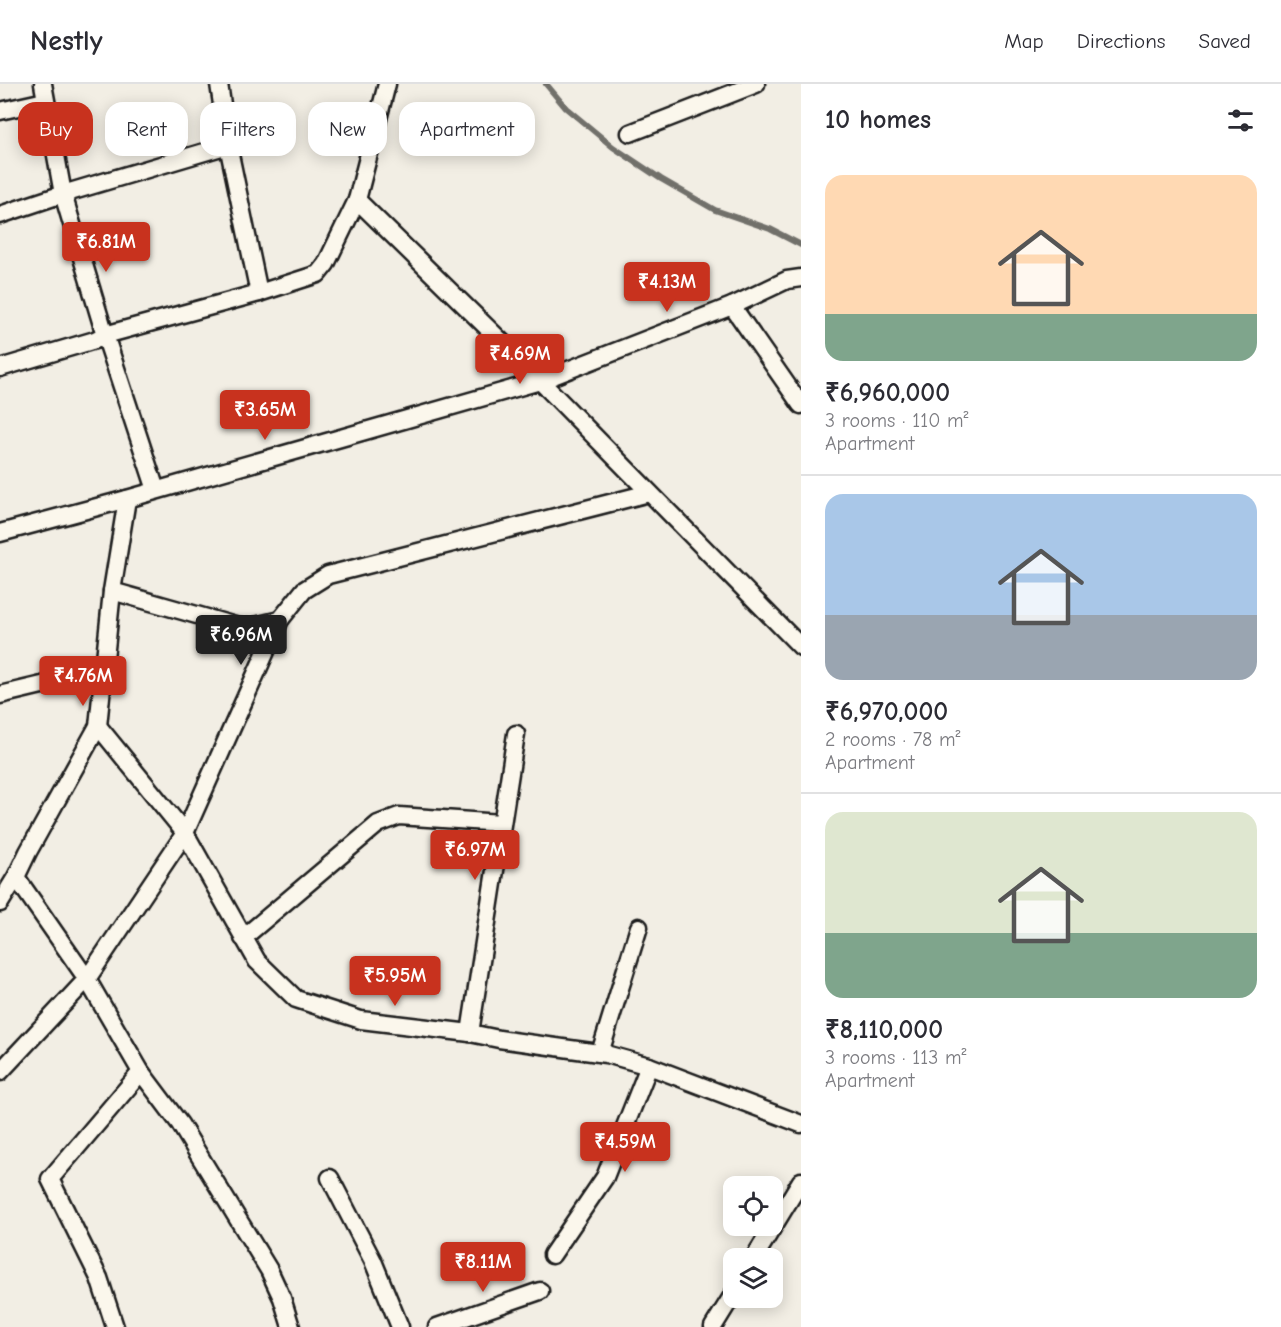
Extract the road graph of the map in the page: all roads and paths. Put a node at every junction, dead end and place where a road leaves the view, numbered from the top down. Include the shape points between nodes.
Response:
1 (219, 84) edge
2 (387, 84) edge
3 (756, 84) edge
4 (44, 92) edge
5 (222, 102) edge
6 (0, 111) edge
7 (630, 133) dead end
8 (200, 153) edge
9 (230, 156) edge
10 (63, 194) junction
11 (357, 200) junction
12 (0, 214) edge
13 (801, 278) edge
14 (259, 293) junction
15 (732, 306) junction
16 (105, 335) junction
17 (0, 369) edge
18 (540, 381) junction
19 (801, 405) edge
20 (156, 490) junction
21 (649, 493) junction
22 (127, 499) junction
23 (0, 533) edge
24 (112, 591) junction
25 (280, 620) junction
26 (801, 647) edge
27 (105, 670) junction
28 (0, 695) edge
29 (98, 726) junction
30 (516, 734) dead end
31 (501, 823) junction
32 (185, 833) junction
33 (16, 877) junction
34 (0, 903) edge
35 (639, 927) dead end
36 (243, 939) junction
37 (87, 979) junction
38 (470, 1033) junction
39 (600, 1053) junction
40 (649, 1065) junction
41 (0, 1072) edge
42 (141, 1072) junction
43 (801, 1124) edge
44 (330, 1178) dead end
45 (799, 1189) edge
46 (761, 1248) edge
47 (552, 1255) dead end
48 (540, 1292) dead end
49 (725, 1308) edge
50 (115, 1327) edge
51 (291, 1327) edge
52 (400, 1327) edge
53 (437, 1327) edge
54 (713, 1327) edge

1 - 5 street
2 - 11 street
3 - 7 street
4 - 6 street
4 - 10 street
8 - 10 street
9 - 14 street
10 - 12 street
10 - 16 street
11 - 14 street via 318,274
11 - 18 street
13 - 15 street via 787,280
14 - 16 street
15 - 18 street
15 - 19 street
16 - 17 street
16 - 20 street
18 - 20 street
18 - 21 street
20 - 22 street
21 - 25 street via 328,575 304,590
21 - 26 street
22 - 23 street
22 - 24 street
24 - 25 street via 239,627
24 - 27 street
25 - 32 street
27 - 28 street
27 - 29 street
29 - 32 street
29 - 33 street
30 - 31 street
31 - 36 street via 399,816 387,819
31 - 38 street
32 - 36 street
32 - 37 street
33 - 34 street
33 - 37 street
35 - 39 street
36 - 38 street via 257,961 296,999 361,1020
37 - 41 street
37 - 42 street
38 - 39 street
39 - 40 street
40 - 43 street
40 - 47 street via 605,1177
42 - 50 street via 50,1179 99,1278
42 - 51 street via 180,1124 269,1270
44 - 52 street
45 - 46 street
48 - 53 street
49 - 54 street

